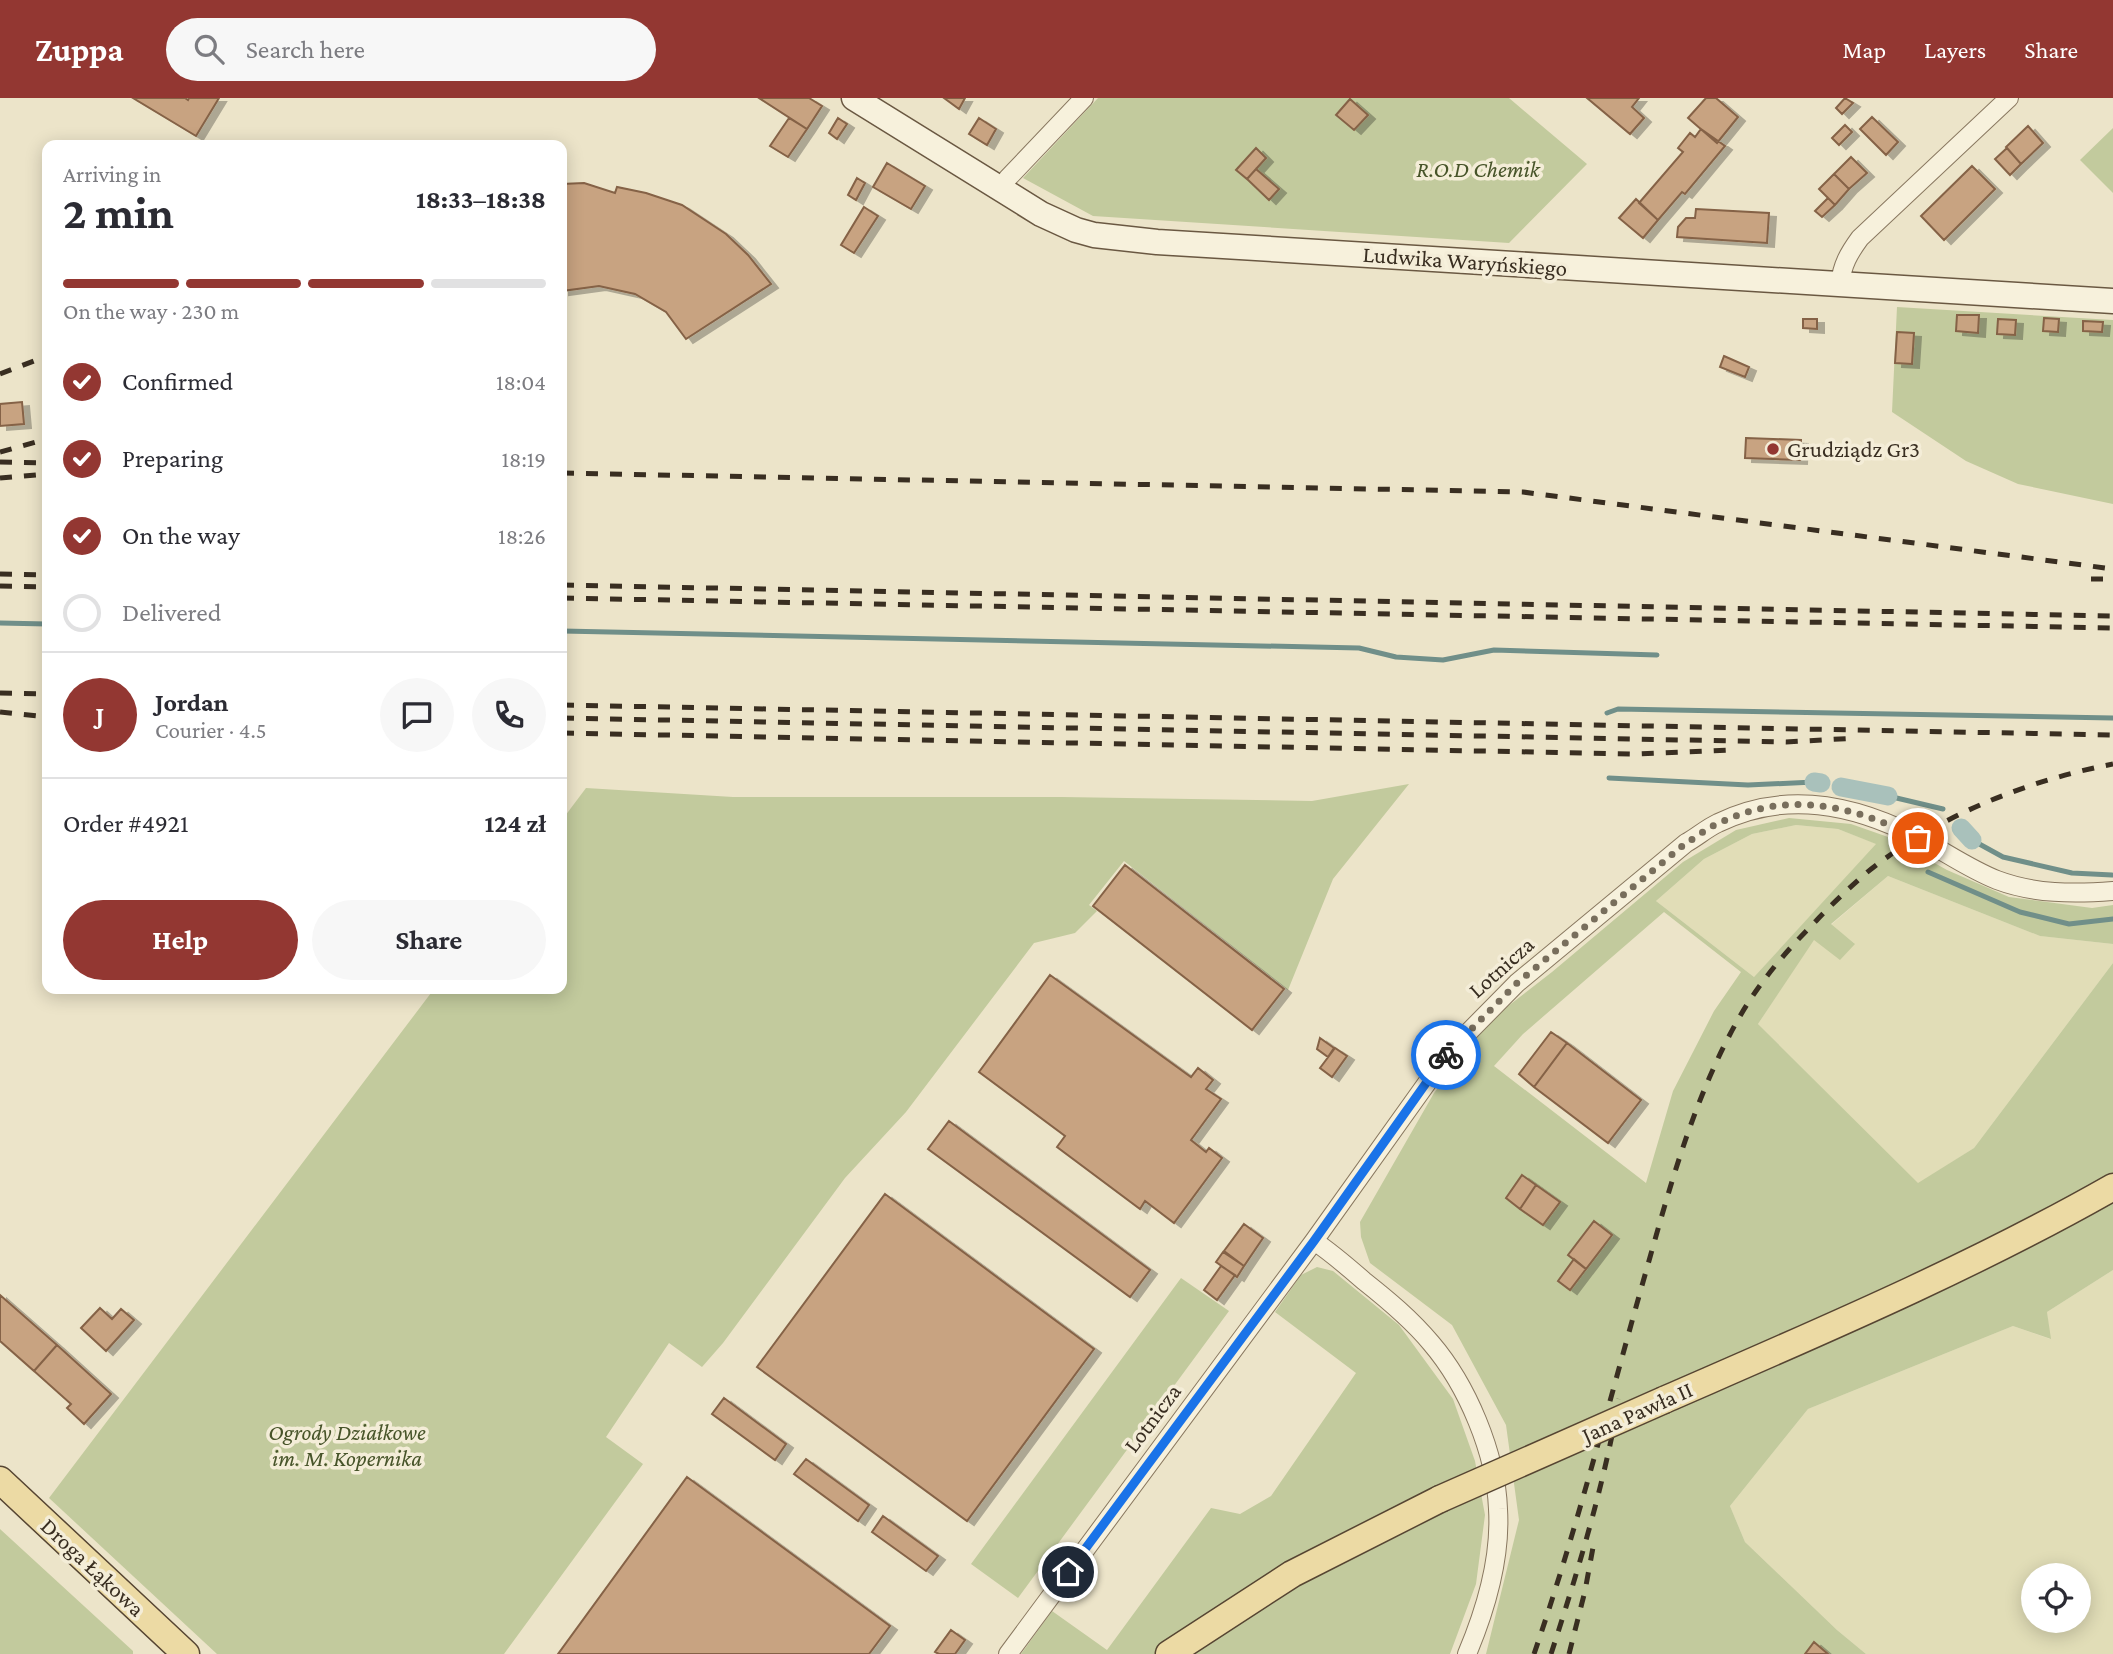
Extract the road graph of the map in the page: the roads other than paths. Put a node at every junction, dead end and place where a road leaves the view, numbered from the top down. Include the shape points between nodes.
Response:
1 (854, 98) edge
2 (1084, 98) edge
3 (2009, 98) edge
4 (1001, 188) junction
5 (1840, 284) junction
6 (2113, 301) edge
7 (2113, 891) edge
8 (2113, 1187) edge
9 (1314, 1241) junction
10 (0, 1480) edge
11 (186, 1654) edge
12 (1008, 1654) edge
13 (1169, 1654) edge
14 (1467, 1654) edge

1 - 4 street, Ludwika Waryńskiego
2 - 4 street
3 - 5 street via 1860,237 1848,254
4 - 5 street, Ludwika Waryńskiego via 1041,214 1094,235
5 - 6 street, Ludwika Waryńskiego
7 - 9 street, Lotnicza via 2068,893 2020,887 1890,825 1838,807 1790,803 1748,811 1716,824 1686,843 1517,983 1449,1052
8 - 13 main road, Jana Pawła II, bridge via 1955,1270 1440,1499 1292,1574
9 - 12 street, Lotnicza
9 - 14 street via 1402,1311 1458,1380 1475,1414 1499,1507 1497,1550
10 - 11 main road, Droga Łąkowa

